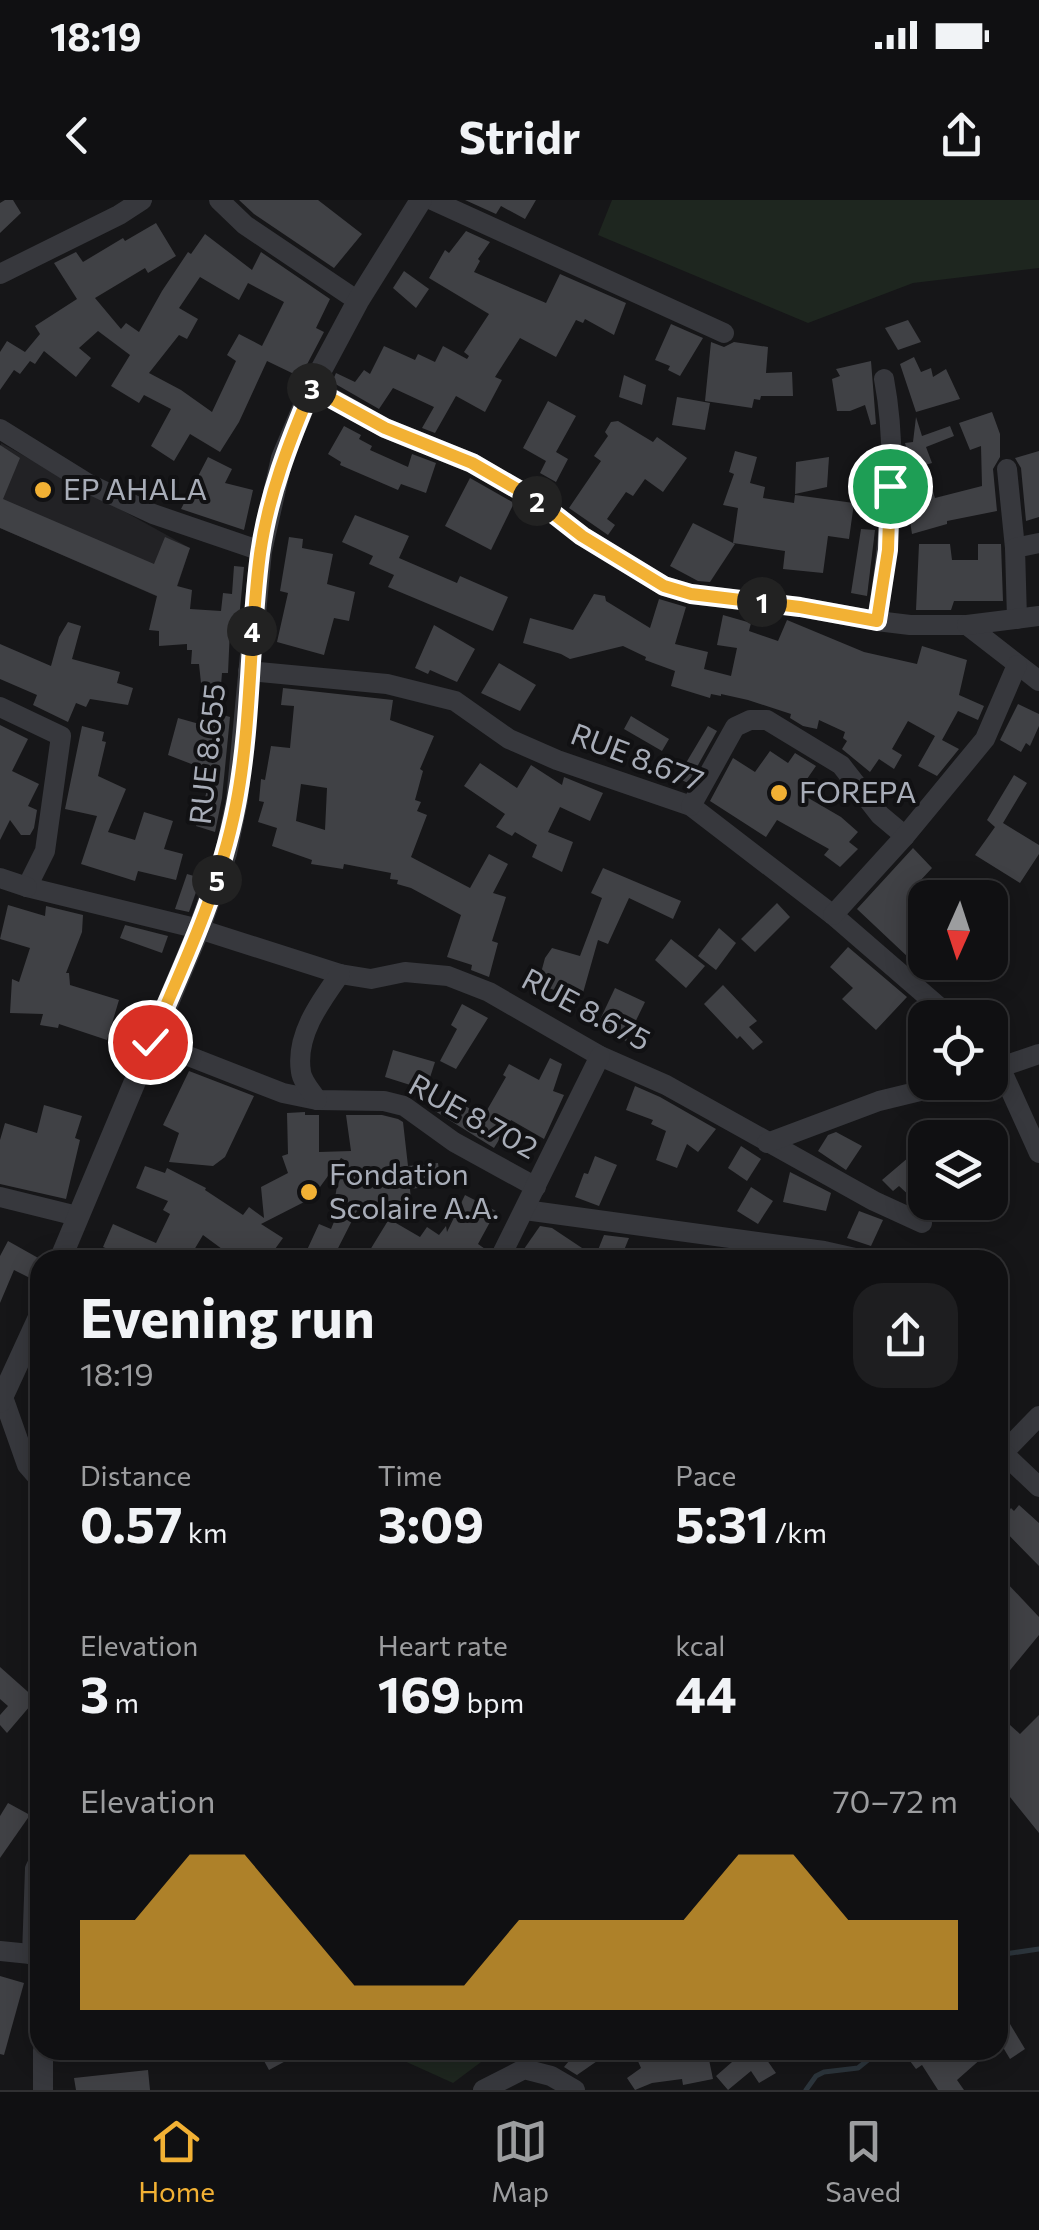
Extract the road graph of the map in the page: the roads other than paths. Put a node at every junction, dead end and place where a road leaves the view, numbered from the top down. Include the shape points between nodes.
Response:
1 (142, 200) edge
2 (218, 200) edge
3 (422, 200) edge
4 (432, 200) edge
5 (0, 274) edge
6 (358, 302) junction
7 (724, 333) dead end
8 (884, 378) dead end
9 (312, 388) junction
10 (0, 428) edge
11 (1007, 469) dead end
12 (1039, 543) edge
13 (1015, 548) junction
14 (260, 551) junction
15 (1028, 618) edge
16 (877, 621) junction
17 (967, 625) junction
18 (1017, 665) junction
19 (248, 671) junction
20 (1039, 681) edge
21 (0, 707) edge
22 (691, 806) junction
23 (905, 836) junction
24 (0, 878) edge
25 (28, 887) junction
26 (833, 915) junction
27 (199, 929) junction
28 (340, 974) junction
29 (931, 1000) edge
30 (150, 1042) junction
31 (1039, 1054) edge
32 (600, 1056) junction
33 (1008, 1061) edge
34 (1008, 1092) edge
35 (908, 1094) edge
36 (317, 1100) junction
37 (767, 1143) junction
38 (1039, 1153) edge
39 (536, 1187) junction
40 (0, 1197) edge
41 (526, 1210) junction
42 (77, 1216) junction
43 (922, 1223) dead end
44 (64, 1250) edge
45 (511, 1250) edge
46 (817, 1250) edge
47 (30, 1354) edge
48 (2, 1399) edge
49 (1039, 1416) edge
50 (1008, 1447) edge
51 (1008, 1462) edge
52 (30, 1469) edge
53 (1039, 1487) edge
54 (0, 1951) edge
55 (30, 1954) edge
56 (43, 2060) edge
57 (487, 2087) edge
58 (43, 2090) edge
59 (575, 2090) edge

1 - 5 street
2 - 6 street
3 - 6 street, RUE 8.655
4 - 7 street
6 - 9 street, RUE 8.655
8 - 16 street via 892,417 888,550
9 - 14 street, RUE 8.655 via 282,458
9 - 16 street via 385,428 472,463 664,586
10 - 14 street via 87,483
11 - 13 street
12 - 13 street
13 - 15 street
14 - 19 street, RUE 8.655
15 - 17 street
16 - 17 street
17 - 18 street
18 - 20 street
18 - 23 street via 985,739
19 - 22 street, RUE 8.677 via 387,684 455,701 508,739
19 - 27 street, RUE 8.655 via 237,800
21 - 25 street via 61,736 45,850
22 - 23 street via 736,727 767,720 841,765
22 - 26 street, RUE 8.677
23 - 26 street
24 - 25 street, RUE 8.675
25 - 27 street, RUE 8.675
26 - 29 street, RUE 8.677
27 - 28 street, RUE 8.675
27 - 30 street, RUE 8.655
28 - 32 street, RUE 8.675 via 448,976
28 - 36 street via 302,1041 300,1074
30 - 36 street, RUE 8.702
30 - 42 street, RUE 8.655
31 - 33 street
32 - 37 street, RUE 8.675
32 - 39 street
34 - 38 street
35 - 37 street
36 - 39 street, RUE 8.702 via 404,1106
37 - 43 street, RUE 8.675
39 - 41 street
40 - 42 street
41 - 45 street
41 - 46 street
42 - 44 street, RUE 8.655
47 - 48 street
48 - 52 street
49 - 50 street
51 - 53 street
54 - 55 street
56 - 58 street
57 - 59 street via 524,2069

